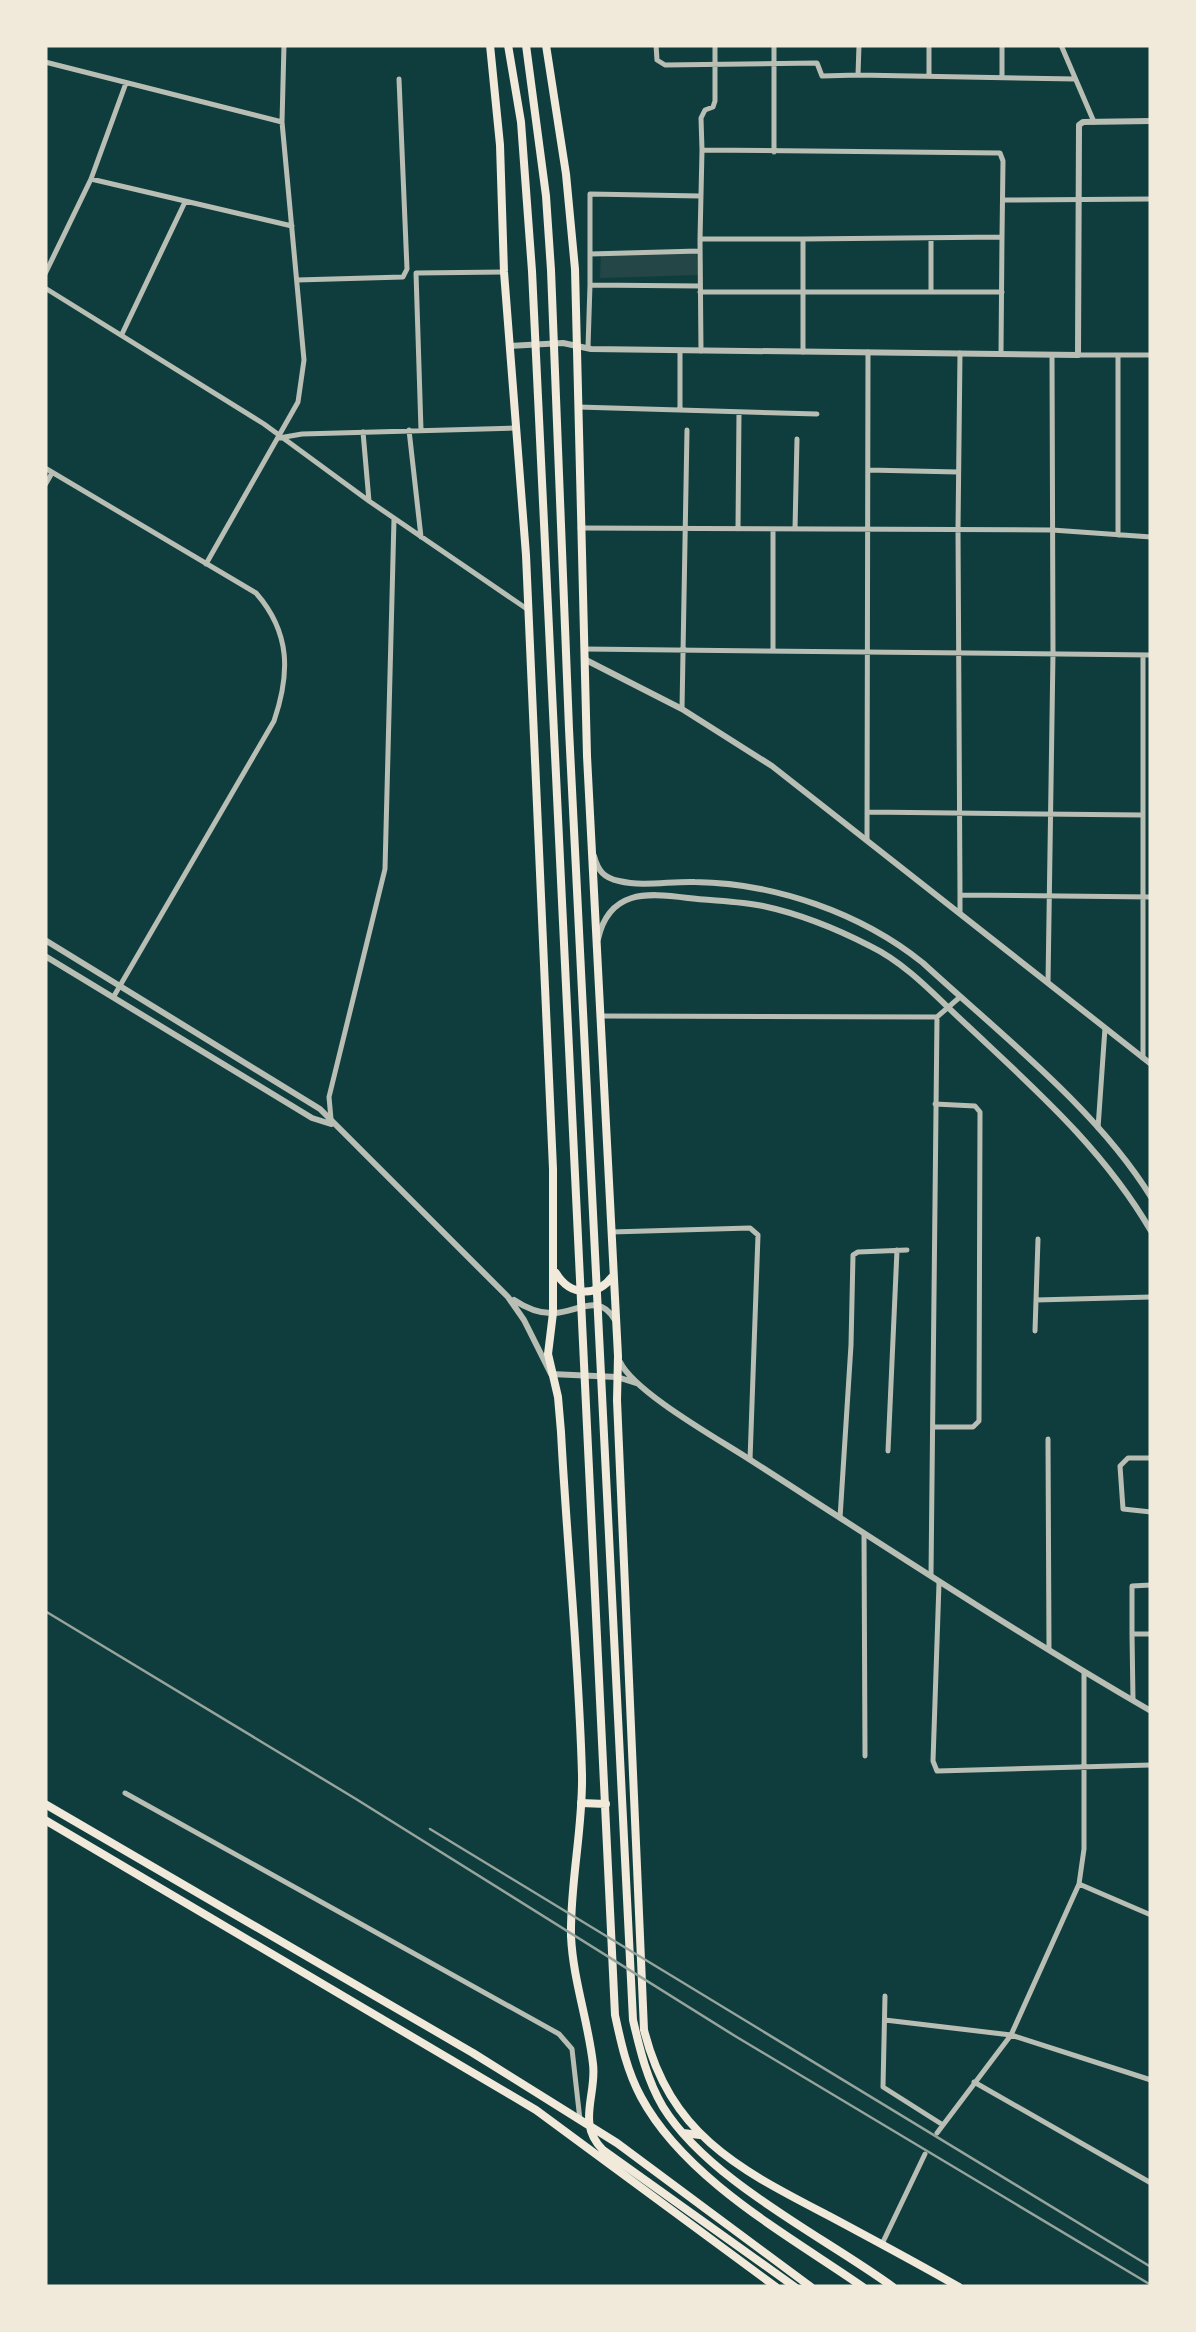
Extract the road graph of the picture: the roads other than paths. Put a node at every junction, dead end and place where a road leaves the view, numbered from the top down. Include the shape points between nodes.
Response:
1 (284, 45) edge
2 (490, 45) edge
3 (508, 45) edge
4 (526, 45) edge
5 (546, 45) edge
6 (656, 45) edge
7 (715, 45) edge
8 (774, 45) edge
9 (859, 45) edge
10 (929, 45) edge
11 (1002, 45) edge
12 (1061, 45) edge
13 (45, 62) edge
14 (715, 64) junction
15 (774, 64) junction
16 (858, 76) junction
17 (929, 76) junction
18 (399, 78) dead end
19 (1002, 78) junction
20 (1075, 79) junction
21 (126, 83) junction
22 (1151, 121) edge
23 (282, 122) junction
24 (1094, 122) junction
25 (702, 150) junction
26 (774, 152) junction
27 (91, 178) junction
28 (702, 196) junction
29 (1151, 199) edge
30 (1003, 200) junction
31 (1080, 200) junction
32 (185, 202) junction
33 (292, 226) junction
34 (1002, 237) junction
35 (930, 238) junction
36 (700, 239) junction
37 (803, 240) junction
38 (699, 250) junction
39 (590, 254) junction
40 (504, 272) junction
41 (45, 274) edge
42 (297, 280) junction
43 (590, 285) junction
44 (45, 288) edge
45 (700, 289) junction
46 (803, 292) junction
47 (931, 292) junction
48 (1002, 292) junction
49 (122, 334) junction
50 (577, 345) junction
51 (509, 346) junction
52 (588, 349) junction
53 (680, 350) junction
54 (700, 351) junction
55 (803, 352) junction
56 (868, 352) junction
57 (960, 353) junction
58 (1002, 354) junction
59 (1052, 354) junction
60 (1078, 354) junction
61 (1118, 355) junction
62 (1151, 355) edge
63 (578, 407) junction
64 (680, 410) junction
65 (739, 412) junction
66 (818, 414) dead end
67 (516, 428) junction
68 (409, 430) junction
69 (421, 430) junction
70 (687, 430) dead end
71 (364, 432) junction
72 (279, 438) junction
73 (796, 438) dead end
74 (868, 470) junction
75 (48, 471) edge
76 (958, 472) junction
77 (45, 485) edge
78 (369, 501) junction
79 (394, 519) junction
80 (580, 528) junction
81 (773, 529) junction
82 (795, 529) junction
83 (867, 529) junction
84 (958, 529) junction
85 (685, 530) junction
86 (738, 530) junction
87 (1052, 530) junction
88 (1118, 534) junction
89 (1151, 537) edge
90 (422, 538) junction
91 (206, 564) junction
92 (529, 611) junction
93 (684, 651) junction
94 (773, 652) junction
95 (866, 652) junction
96 (958, 652) junction
97 (1053, 653) junction
98 (584, 654) junction
99 (1147, 655) edge
100 (682, 709) junction
101 (867, 812) junction
102 (959, 813) junction
103 (1050, 813) junction
104 (1142, 815) junction
105 (867, 839) junction
106 (593, 854) junction
107 (694, 882) junction
108 (960, 895) junction
109 (1049, 897) junction
110 (1151, 897) edge
111 (1142, 898) junction
112 (694, 899) junction
113 (960, 913) junction
114 (45, 940) edge
115 (598, 940) junction
116 (45, 956) edge
117 (1048, 982) junction
118 (120, 986) junction
119 (113, 998) junction
120 (960, 998) junction
121 (949, 1008) junction
122 (601, 1016) junction
123 (938, 1017) junction
124 (1105, 1028) junction
125 (1142, 1058) junction
126 (1151, 1064) edge
127 (935, 1104) junction
128 (1086, 1115) junction
129 (332, 1125) junction
130 (1074, 1127) junction
131 (1098, 1128) junction
132 (1151, 1197) edge
133 (1151, 1231) edge
134 (611, 1232) junction
135 (1038, 1239) dead end
136 (897, 1250) junction
137 (907, 1250) dead end
138 (554, 1269) junction
139 (613, 1276) junction
140 (508, 1297) junction
141 (1151, 1297) edge
142 (1036, 1300) junction
143 (554, 1314) junction
144 (616, 1324) junction
145 (1035, 1331) dead end
146 (618, 1356) junction
147 (551, 1374) junction
148 (617, 1377) junction
149 (636, 1382) junction
150 (933, 1427) junction
151 (1048, 1439) dead end
152 (888, 1451) dead end
153 (1151, 1458) edge
154 (750, 1460) junction
155 (1151, 1512) edge
156 (840, 1518) junction
157 (864, 1534) junction
158 (930, 1578) junction
159 (939, 1583) junction
160 (1151, 1585) edge
161 (1132, 1634) junction
162 (1151, 1634) edge
163 (1049, 1649) junction
164 (1084, 1670) junction
165 (1133, 1700) junction
166 (1151, 1710) edge
167 (865, 1756) dead end
168 (1151, 1765) edge
169 (1086, 1768) junction
170 (125, 1792) dead end
171 (623, 1792) junction
172 (634, 1793) junction
173 (581, 1803) junction
174 (45, 1804) edge
175 (606, 1804) junction
176 (45, 1820) edge
177 (1078, 1884) junction
178 (1151, 1916) edge
179 (885, 1996) dead end
180 (884, 2020) junction
181 (1011, 2035) junction
182 (1151, 2080) edge
183 (974, 2082) junction
184 (580, 2120) junction
185 (943, 2125) junction
186 (938, 2132) dead end
187 (683, 2133) junction
188 (700, 2135) junction
189 (925, 2154) dead end
190 (1151, 2183) edge
191 (882, 2244) junction
192 (776, 2287) edge
193 (795, 2287) edge
194 (811, 2287) edge
195 (863, 2287) edge
196 (893, 2287) edge
197 (960, 2287) edge

1 - 23 street
2 - 40 main road
3 - 175 main road via 528,197
4 - 171 main road via 546,196
5 - 50 main road via 572,227
6 - 14 street via 661,64
7 - 14 street
8 - 15 street
9 - 16 street
10 - 17 street
11 - 19 street
12 - 20 street
13 - 21 street
14 - 15 street
14 - 25 street via 715,104 702,114
15 - 16 street via 817,63 822,76
15 - 26 street
16 - 17 street
17 - 19 street
18 - 42 street via 402,277
19 - 20 street
20 - 24 street
21 - 23 street
21 - 27 street
22 - 24 street
23 - 33 street
24 - 31 street via 1079,125
25 - 26 street
25 - 28 street
26 - 30 street via 1000,153
27 - 32 street
27 - 41 street
28 - 36 street
28 - 39 street via 590,194
29 - 31 street
30 - 31 street
30 - 34 street
31 - 60 street
32 - 33 street
32 - 49 street
33 - 42 street
34 - 35 street
34 - 48 street
35 - 37 street
35 - 47 street
36 - 37 street
36 - 38 street
37 - 46 street
38 - 39 street
38 - 45 street
39 - 43 street
40 - 51 main road
40 - 69 street via 416,273
42 - 72 street via 304,360 298,402
43 - 45 street
43 - 52 street
44 - 49 street
45 - 46 street
45 - 54 street
46 - 47 street
46 - 55 street
47 - 48 street
48 - 58 street
49 - 72 street
50 - 51 street
50 - 52 street
50 - 63 main road
51 - 67 main road
52 - 53 street
53 - 54 street
53 - 64 street
54 - 55 street
55 - 56 street
56 - 57 street
56 - 74 street
57 - 58 street
57 - 76 street
58 - 59 street
59 - 60 street
59 - 87 street
60 - 61 street
61 - 62 street
61 - 88 street
63 - 64 street
63 - 80 main road
64 - 65 street
65 - 66 street
65 - 86 street
67 - 69 street
67 - 92 main road
68 - 69 street
68 - 71 street
68 - 90 street
70 - 85 street
71 - 72 street
71 - 78 street
72 - 78 street
72 - 91 street
73 - 82 street
74 - 76 street
74 - 83 street
75 - 77 street
75 - 91 street
76 - 84 street
78 - 79 street
79 - 90 street
79 - 129 street via 386,869 329,1096
80 - 85 street
80 - 98 main road
81 - 82 street
81 - 86 street
81 - 94 street
82 - 83 street
83 - 84 street
83 - 95 street
84 - 87 street
84 - 96 street
85 - 86 street
85 - 93 street
87 - 88 street
87 - 97 street
88 - 89 street
90 - 92 street
91 - 118 street via 269,608 282,633 287,672 274,722
92 - 138 main road
93 - 94 street
93 - 98 street
93 - 100 street
94 - 95 street
95 - 96 street
95 - 101 street
96 - 97 street
96 - 102 street
97 - 99 street
97 - 103 street
98 - 100 street
98 - 106 main road
99 - 104 street
100 - 105 street via 772,766
101 - 102 street
101 - 105 street
102 - 103 street
102 - 108 street
103 - 104 street
103 - 109 street
104 - 111 street
105 - 113 street
106 - 107 street via 598,870 616,881
106 - 115 main road
107 - 112 street
107 - 120 street via 775,893 845,917 895,942
108 - 109 street
108 - 113 street
109 - 111 street
109 - 117 street
110 - 111 street
111 - 125 street
112 - 115 street via 620,900 605,914
112 - 121 street via 764,906 833,930 892,959
113 - 117 street
114 - 118 street
115 - 122 main road
116 - 119 street
117 - 124 street
118 - 119 street
118 - 129 street via 320,1110
119 - 129 street
120 - 121 street
120 - 128 street
121 - 123 street
121 - 130 street
122 - 123 street
122 - 134 main road
123 - 127 street
124 - 125 street
124 - 131 street
125 - 126 street
127 - 150 street
127 - 150 street via 980,1112 980,1402 978,1426
128 - 130 street
128 - 131 street
129 - 140 street
130 - 133 street
131 - 132 street
134 - 139 main road
134 - 154 street via 750,1228 758,1235
135 - 142 street
136 - 137 street
136 - 152 street
136 - 156 street via 853,1255
138 - 139 main road via 564,1285 581,1292 600,1289
138 - 143 main road
139 - 144 main road
140 - 143 street
140 - 147 street
141 - 142 street
142 - 145 street
143 - 144 street via 595,1304
143 - 147 main road
144 - 146 main road
146 - 148 main road
146 - 149 street
147 - 148 street
147 - 173 main road via 561,1432
148 - 149 street
148 - 172 main road
149 - 154 street
150 - 158 street
151 - 163 street
153 - 155 street via 1128,1458 1120,1466 1123,1509
154 - 156 street
156 - 157 street
157 - 158 street
157 - 167 street
158 - 159 street
159 - 163 street
159 - 169 street via 937,1771
160 - 161 street via 1130,1589
161 - 162 street
161 - 165 street
163 - 164 street
164 - 165 street
164 - 169 street
165 - 166 street
168 - 169 street
169 - 177 street
170 - 184 street via 559,2034 572,2049
171 - 172 main road
171 - 187 main road via 633,2020 646,2070
172 - 188 main road via 644,2030 664,2086
173 - 175 main road
173 - 193 main road via 572,1944 593,2061 587,2118 592,2136
174 - 184 main road
175 - 195 main road via 615,2015 641,2098 670,2141 716,2182
176 - 192 main road via 536,2110
177 - 178 street
177 - 181 street
179 - 180 street
180 - 181 street
180 - 185 street via 883,2088
181 - 182 street
181 - 183 street
183 - 185 street
183 - 190 street
184 - 194 main road
185 - 186 street
187 - 188 main road
187 - 196 main road via 748,2188
188 - 191 main road via 758,2180
189 - 191 street
191 - 197 main road

